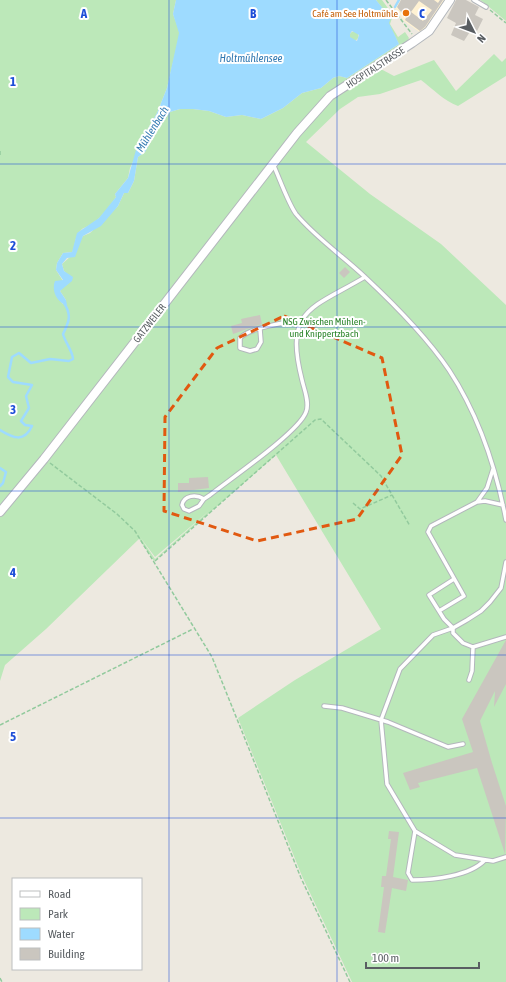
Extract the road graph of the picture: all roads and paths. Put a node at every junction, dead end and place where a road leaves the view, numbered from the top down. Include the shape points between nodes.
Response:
1 (386, 0) edge
2 (450, 0) edge
3 (474, 0) edge
4 (486, 7) joint
5 (506, 23) edge
6 (416, 40) junction
7 (297, 133) joint
8 (0, 151) edge
9 (0, 156) edge
10 (272, 164) junction
11 (365, 277) junction
12 (300, 321) junction
13 (260, 329) junction
14 (44, 459) junction
15 (494, 468) junction
16 (392, 495) junction
17 (204, 499) junction
18 (477, 502) junction
19 (353, 503) dead end
20 (503, 505) junction
21 (506, 511) edge
22 (0, 512) edge
23 (506, 520) edge
24 (410, 526) dead end
25 (155, 561) junction
26 (506, 562) edge
27 (454, 579) junction
28 (506, 586) edge
29 (501, 588) junction
30 (439, 611) junction
31 (194, 628) junction
32 (452, 628) junction
33 (506, 637) edge
34 (473, 647) junction
35 (469, 680) dead end
36 (324, 706) dead end
37 (380, 720) junction
38 (0, 725) edge
39 (463, 744) dead end
40 (415, 831) junction
41 (506, 857) edge
42 (485, 860) junction
43 (0, 978) edge
44 (2, 982) edge
45 (350, 982) edge

1 - 6 path
2 - 6 street, HOSPITALSTRASSE via 429,31
3 - 4 lane
4 - 5 path
6 - 7 street, HOSPITALSTRASSE via 330,96
7 - 10 street, GATZWEILER
8 - 9 path
10 - 11 lane via 295,213
10 - 14 street, GATZWEILER
11 - 12 lane via 307,311
11 - 15 lane via 424,337 449,370 470,407
12 - 13 lane
12 - 17 lane via 296,354 307,403 306,413 288,434
13 - 13 lane via 242,335 240,348 250,351 257,349 261,342
14 - 22 street, GATZWEILER
14 - 25 path via 117,514 135,531
15 - 18 lane via 487,488
15 - 20 lane
16 - 19 path via 360,509
16 - 24 path
16 - 25 path via 381,476 321,419 315,420
17 - 17 lane via 200,496 190,496 184,498 182,505 189,511 199,506
18 - 20 lane
18 - 27 lane via 431,526 428,532
20 - 21 lane
20 - 23 lane
25 - 31 path
26 - 29 lane
27 - 30 lane via 429,595
27 - 30 lane via 464,596
28 - 29 lane
29 - 32 lane via 481,611
30 - 32 lane
31 - 38 path
31 - 45 path via 212,657 301,878
32 - 34 lane via 462,643
32 - 37 lane via 433,635 400,669
33 - 34 lane
34 - 35 lane
36 - 37 lane via 342,708
37 - 39 lane via 448,747
37 - 40 lane via 387,784
40 - 42 lane via 455,855
40 - 42 lane via 408,873 412,880 447,877 479,866
41 - 42 lane
43 - 44 path

